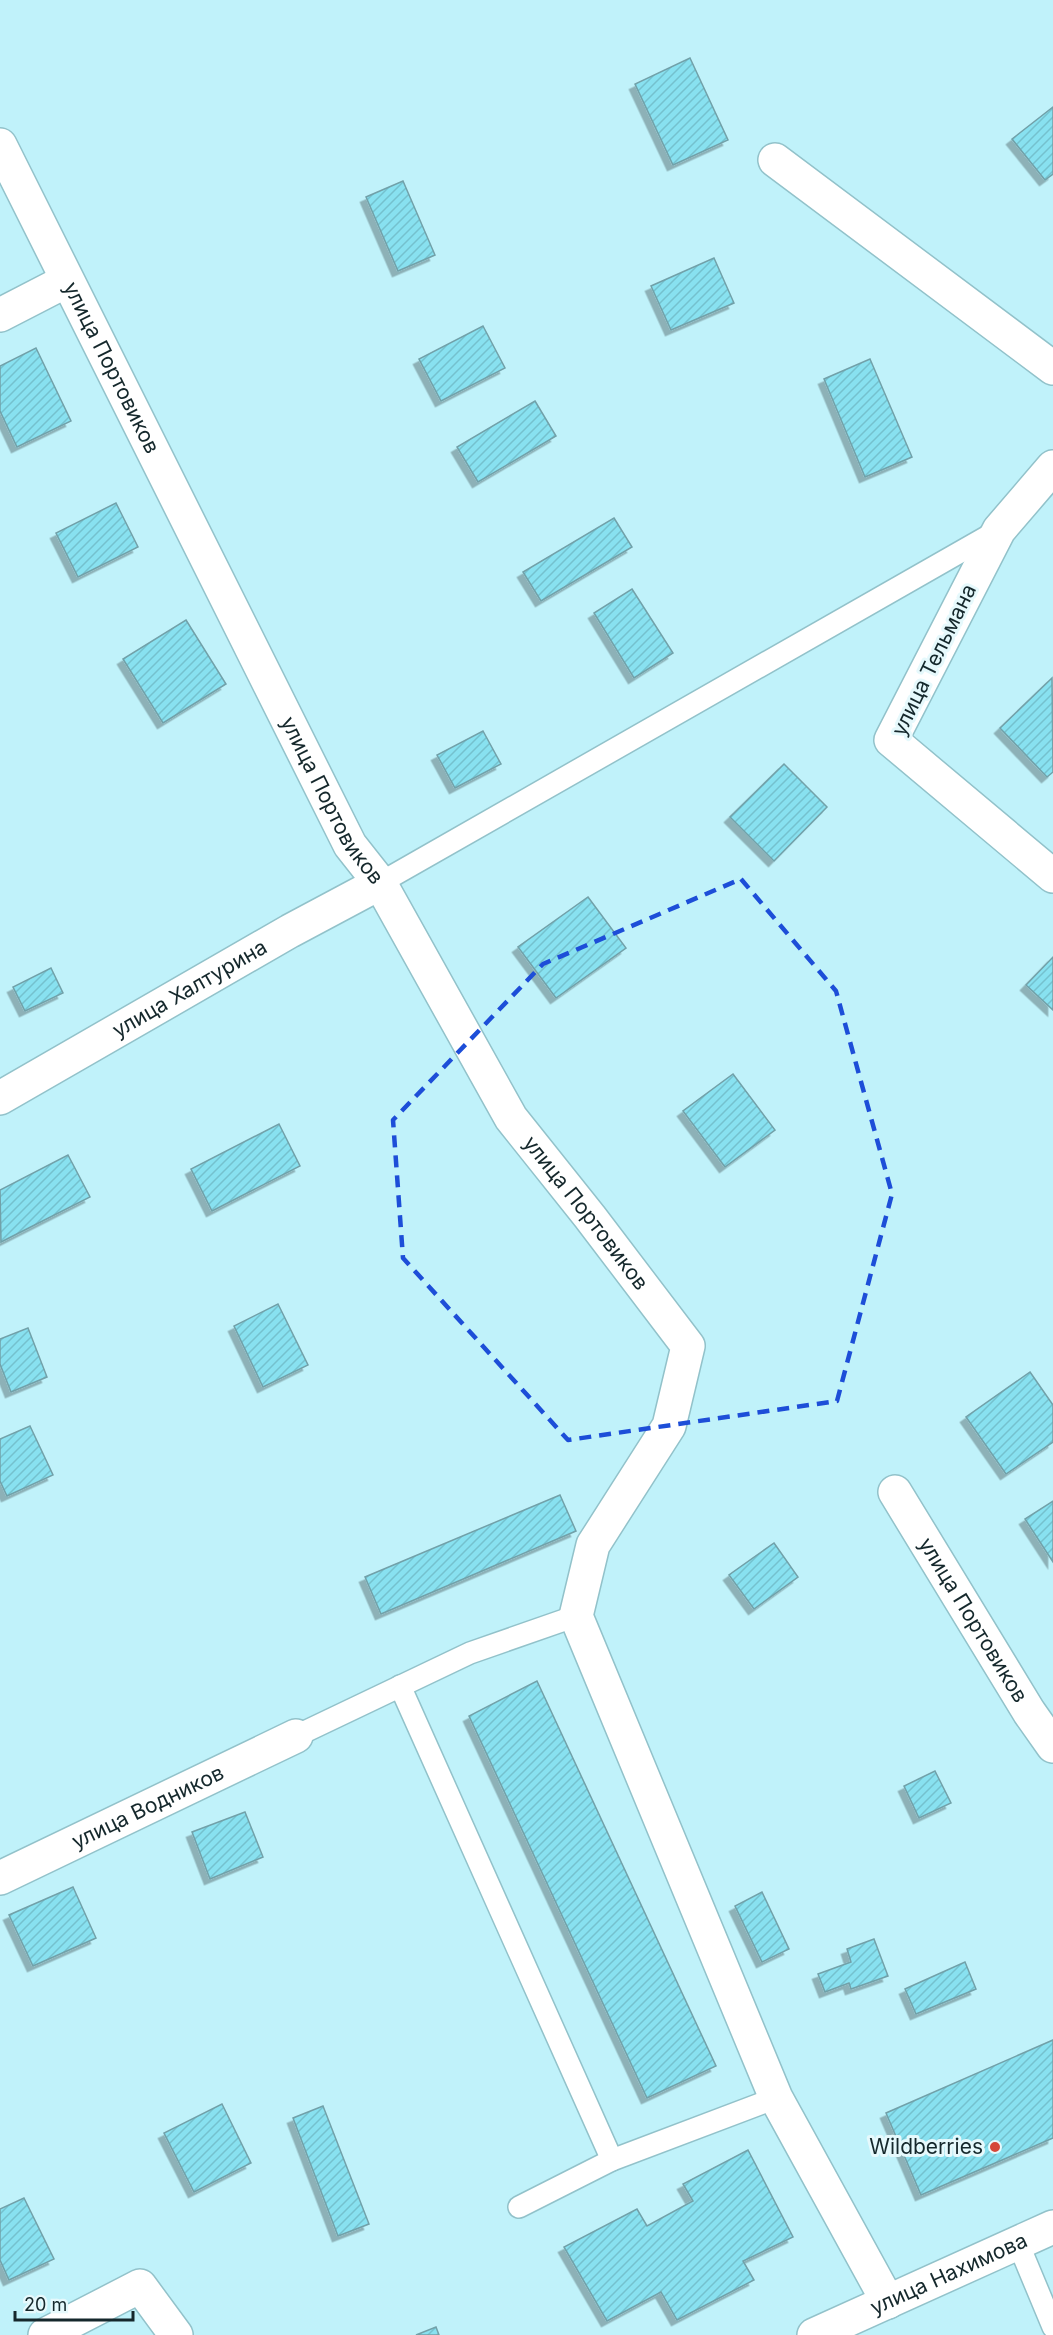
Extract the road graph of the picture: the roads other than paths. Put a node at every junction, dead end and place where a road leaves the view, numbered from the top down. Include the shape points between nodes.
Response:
1 (0, 145) edge
2 (775, 160) dead end
3 (66, 281) junction
4 (0, 315) edge
5 (1053, 368) edge
6 (1053, 467) edge
7 (999, 530) junction
8 (1053, 876) edge
9 (380, 883) junction
10 (0, 1098) edge
11 (895, 1492) dead end
12 (576, 1616) junction
13 (400, 1686) junction
14 (296, 1736) joint
15 (1053, 1746) edge
16 (0, 1878) edge
17 (776, 2098) junction
18 (612, 2160) junction
19 (519, 2207) dead end
20 (1053, 2228) edge
21 (1018, 2243) junction
22 (888, 2302) junction
23 (1053, 2327) edge
24 (45, 2335) edge
25 (176, 2335) edge
26 (814, 2335) edge

1 - 3 street, улица Портовиков
2 - 5 street
3 - 4 street
3 - 9 street, улица Портовиков via 350,845
6 - 7 street, улица Тельмана
7 - 8 street, улица Тельмана via 891,741
7 - 9 lane
9 - 10 street, улица Халтурина
9 - 12 street, улица Портовиков via 511,1118 688,1346 669,1426 594,1545
11 - 15 street, улица Портовиков
12 - 13 lane via 470,1653
12 - 17 street
13 - 14 lane
13 - 18 lane
14 - 16 street, улица Водников
17 - 18 lane
17 - 22 street
18 - 19 lane
20 - 21 street, улица Нахимова
21 - 22 street, улица Нахимова
21 - 23 lane
22 - 26 street, улица Нахимова
24 - 25 street via 140,2286

